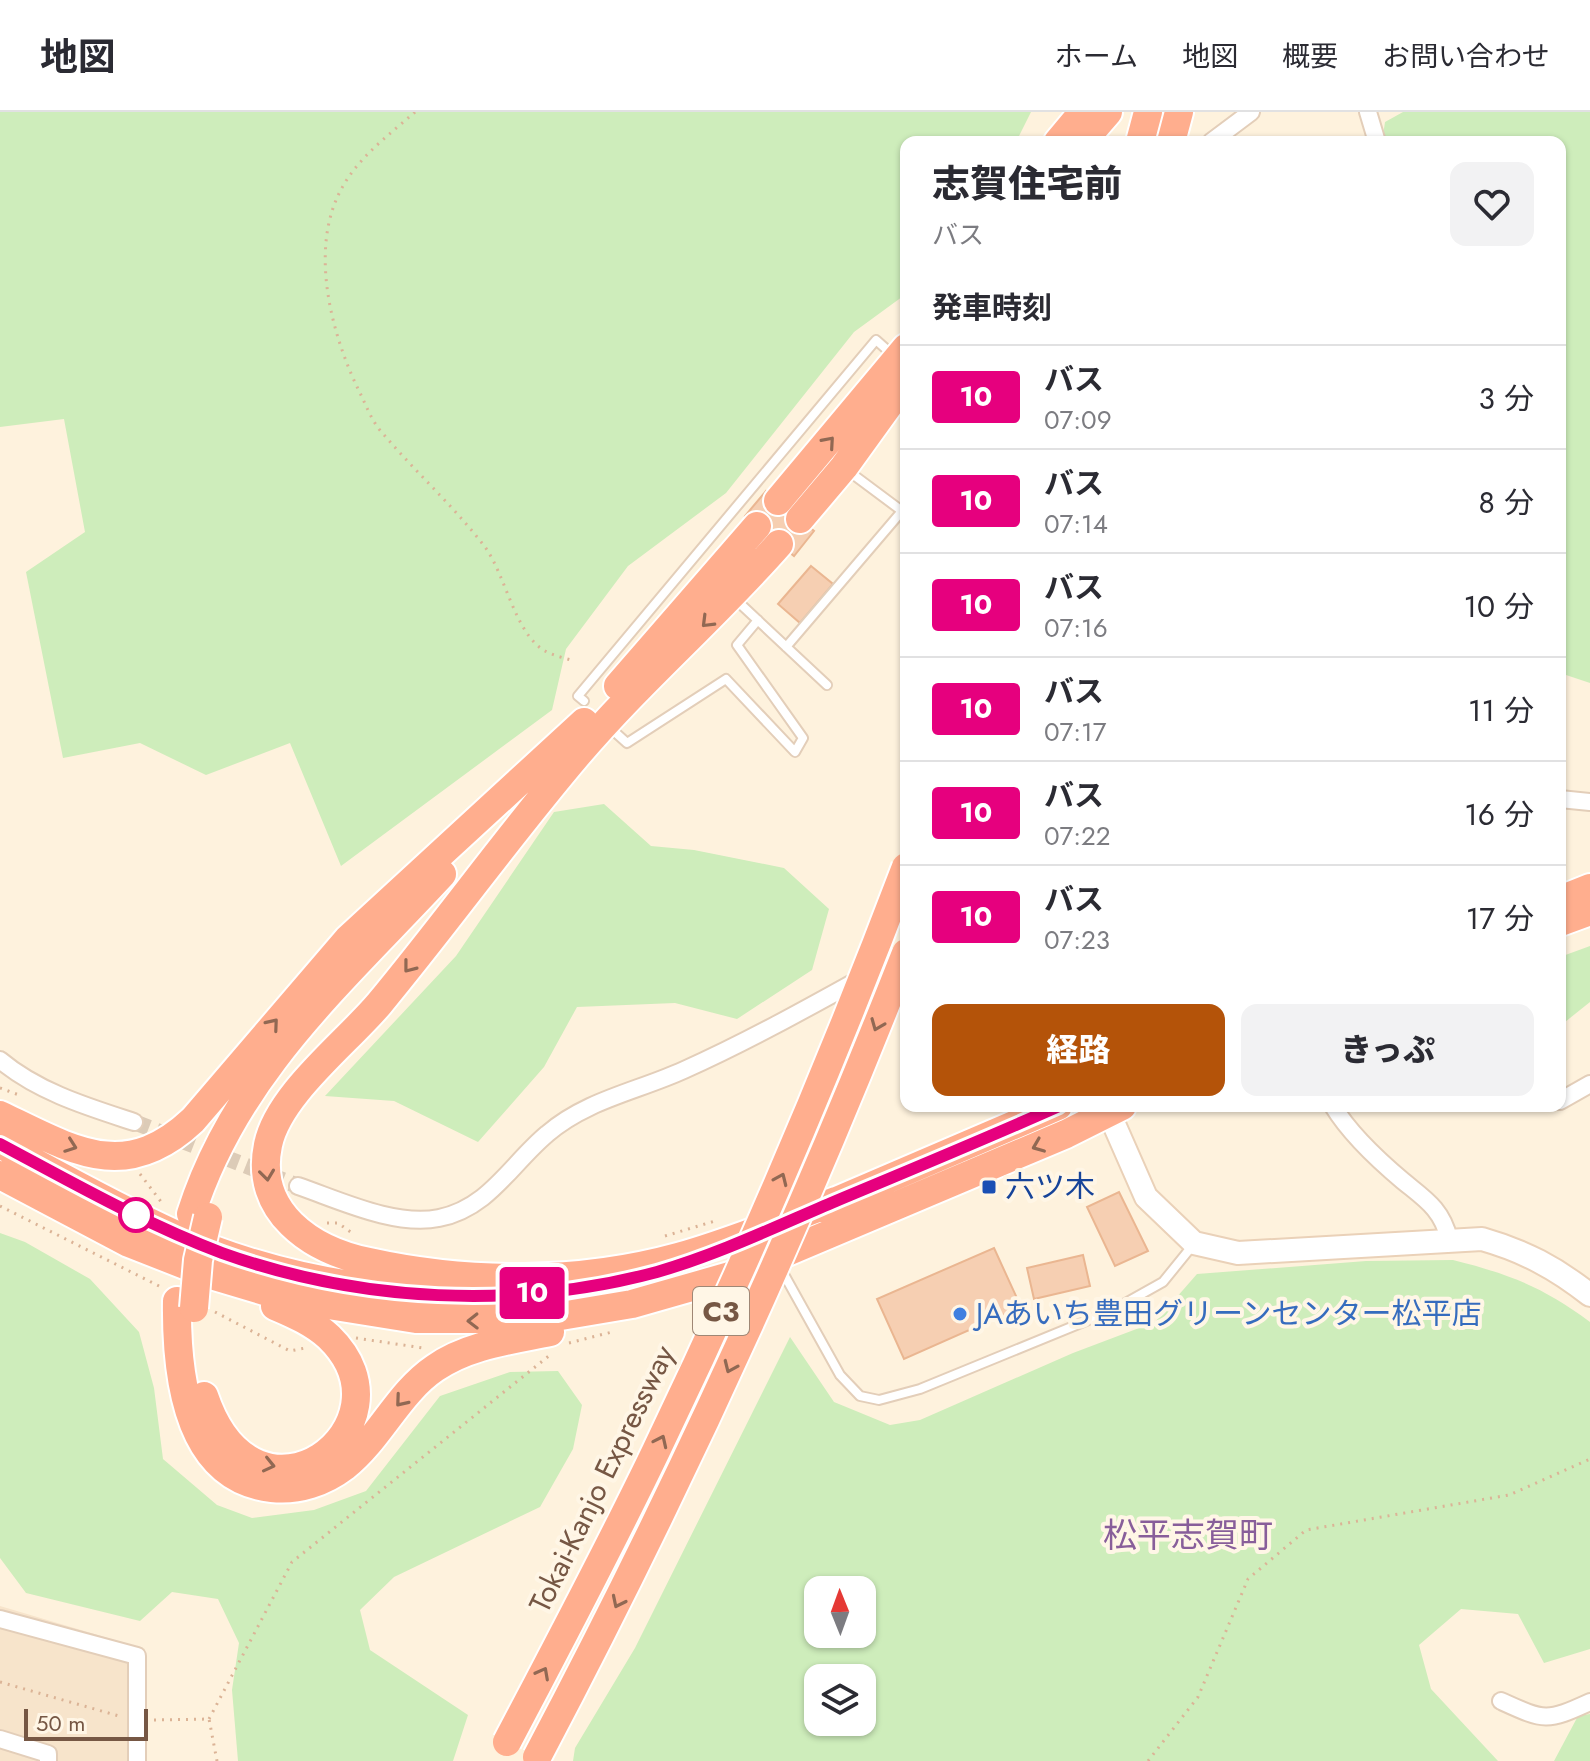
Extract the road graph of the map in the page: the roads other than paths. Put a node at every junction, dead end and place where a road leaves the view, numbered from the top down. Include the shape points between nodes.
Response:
1 (1083, 112) edge
2 (1108, 112) edge
3 (1137, 112) edge
4 (1148, 112) edge
5 (1179, 112) edge
6 (1251, 112) edge
7 (1368, 112) edge
8 (1063, 136) edge
9 (1087, 136) edge
10 (1132, 136) edge
11 (1142, 136) edge
12 (1173, 136) edge
13 (1219, 136) edge
14 (1375, 136) edge
15 (896, 348) edge
16 (900, 389) edge
17 (844, 467) junction
18 (778, 501) dead end
19 (900, 509) edge
20 (900, 513) edge
21 (800, 519) dead end
22 (768, 535) dead end
23 (723, 587) junction
24 (758, 620) junction
25 (786, 647) junction
26 (827, 685) dead end
27 (584, 701) dead end
28 (617, 734) dead end
29 (573, 746) junction
30 (1566, 800) edge
31 (1590, 802) edge
32 (900, 882) edge
33 (1590, 888) edge
34 (1566, 898) edge
35 (1590, 911) edge
36 (1566, 920) edge
37 (900, 956) edge
38 (900, 968) edge
39 (0, 1060) edge
40 (1590, 1084) edge
41 (1566, 1098) edge
42 (1044, 1112) edge
43 (1105, 1112) edge
44 (1114, 1112) edge
45 (1338, 1112) edge
46 (0, 1115) edge
47 (134, 1122) tunnel mouth
48 (0, 1144) edge
49 (0, 1175) edge
50 (298, 1186) tunnel mouth
51 (836, 1201) junction
52 (58, 1207) junction
53 (1449, 1239) junction
54 (1194, 1243) junction
55 (775, 1257) junction
56 (730, 1276) junction
57 (1590, 1295) edge
58 (187, 1302) junction
59 (0, 1619) edge
60 (1501, 1701) dead end
61 (1590, 1702) edge
62 (0, 1739) edge
63 (502, 1751) edge
64 (536, 1759) edge
65 (48, 1761) edge
66 (137, 1761) edge

1 - 8 highway
2 - 9 highway
3 - 10 highway
4 - 11 highway
5 - 12 highway
6 - 13 street
7 - 14 street
18 -> 15 highway
15 - 27 lane via 876,340 578,696
16 - 17 highway
17 - 19 lane
17 - 21 highway
20 - 25 lane
22 - 23 highway
23 - 24 lane
23 - 29 highway
24 - 25 lane
24 - 28 lane via 737,645 803,738 795,752 726,679 627,743
25 - 26 lane
46 -> 29 highway via 102,1156 135,1156 163,1146 193,1120 348,939
29 -> 51 highway via 395,985 287,1105 268,1141 266,1158 270,1194 279,1210 303,1236 360,1261 459,1275 537,1277 676,1258
29 - 58 highway, bridge via 284,1073 239,1140 200,1216 198,1260
30 - 31 street
63 -> 32 highway, Tokai-Kanjo Expressway / C3, bridge via 649,1466 722,1310 788,1163
33 - 34 highway
35 - 36 highway
37 - 50 street via 682,1071 591,1105 547,1134 485,1198 438,1218 388,1217
38 -> 64 highway, C3, bridge via 817,1172 687,1462
39 - 47 street via 75,1102
40 - 41 street
42 - 51 highway
43 -> 55 highway via 1066,1134
44 - 54 street via 1146,1197
45 - 53 street via 1372,1152 1430,1200
48 - 51 highway via 140,1218 223,1253 328,1282 399,1292 506,1294 619,1281 728,1248
49 - 52 highway
56 -> 52 highway via 587,1313 501,1321 416,1319 332,1308 248,1288 166,1259
58 -> 52 highway via 204,1395 217,1427 235,1451 278,1468 307,1465 332,1450 349,1425 355,1393 348,1363 328,1336 274,1305 143,1256
53 - 54 street via 1238,1253
53 - 57 street via 1482,1239 1520,1250
54 - 55 lane via 1163,1282 1113,1310 920,1389 879,1400 860,1396 840,1375
55 - 56 highway
56 -> 58 highway via 629,1313 453,1357 419,1380 345,1466 315,1483 282,1489 239,1478 215,1458 197,1431 182,1378
59 - 66 street via 137,1656
60 - 61 street via 1545,1718
62 - 65 street via 48,1754

